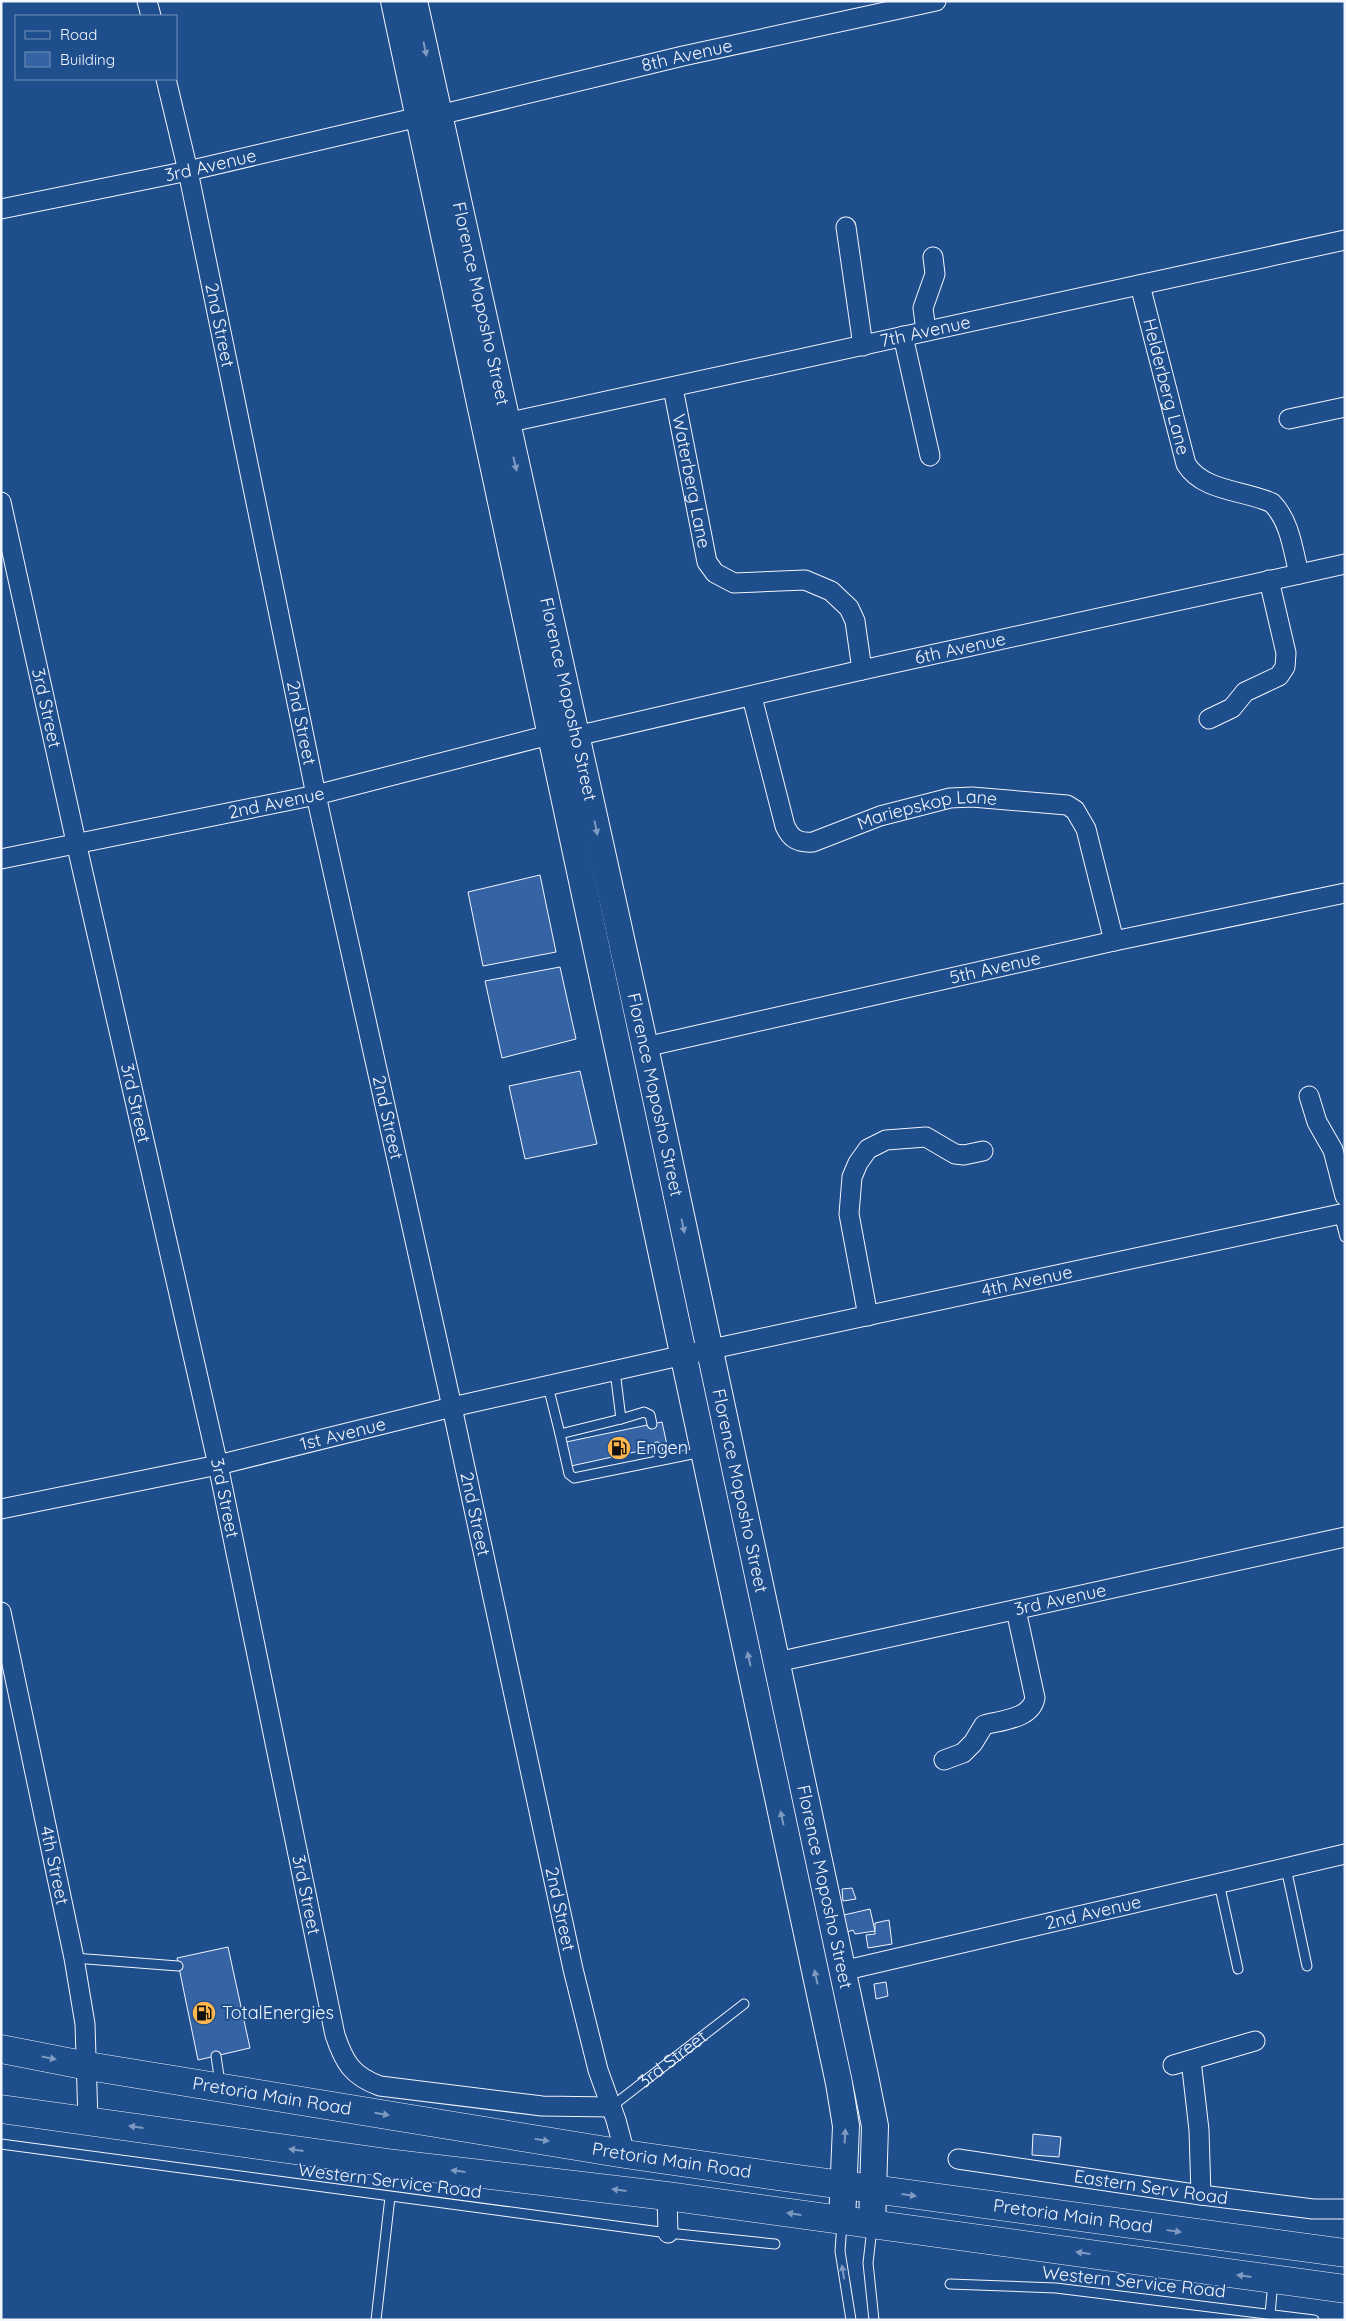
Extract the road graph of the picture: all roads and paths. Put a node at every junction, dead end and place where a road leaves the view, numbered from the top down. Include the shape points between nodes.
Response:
1 (148, 1) edge
2 (394, 1) edge
3 (414, 1) edge
4 (936, 1) edge
5 (151, 15) edge
6 (166, 80) edge
7 (429, 116) junction
8 (188, 172) junction
9 (1, 209) edge
10 (846, 227) dead end
11 (1345, 240) edge
12 (933, 257) dead end
13 (1140, 285) junction
14 (926, 331) junction
15 (903, 336) junction
16 (862, 346) junction
17 (673, 388) junction
18 (1345, 407) edge
19 (1289, 420) dead end
20 (506, 423) junction
21 (930, 456) dead end
22 (1, 502) edge
23 (1345, 564) edge
24 (1299, 574) junction
25 (1269, 580) junction
26 (862, 670) junction
27 (752, 697) junction
28 (1209, 719) dead end
29 (549, 735) junction
30 (576, 736) junction
31 (316, 795) junction
32 (76, 842) junction
33 (1, 859) edge
34 (1345, 893) edge
35 (1114, 941) junction
36 (645, 1047) junction
37 (1309, 1096) dead end
38 (983, 1151) dead end
39 (1345, 1196) edge
40 (1342, 1213) edge
41 (1345, 1238) edge
42 (868, 1316) junction
43 (710, 1351) junction
44 (684, 1355) junction
45 (615, 1371) junction
46 (548, 1386) junction
47 (452, 1408) junction
48 (621, 1419) junction
49 (652, 1424) dead end
50 (560, 1434) junction
51 (657, 1448) dead end
52 (704, 1452) junction
53 (659, 1460) junction
54 (218, 1465) junction
55 (1, 1509) edge
56 (1345, 1537) edge
57 (1016, 1610) junction
58 (1, 1612) edge
59 (777, 1662) junction
60 (944, 1760) dead end
61 (1345, 1854) edge
62 (1286, 1868) junction
63 (1219, 1883) junction
64 (74, 1958) junction
65 (178, 1966) dead end
66 (1307, 1966) dead end
67 (1238, 1969) dead end
68 (842, 1971) junction
69 (744, 2004) dead end
70 (1255, 2041) dead end
71 (1, 2049) edge
72 (216, 2056) dead end
73 (88, 2066) junction
74 (221, 2087) junction
75 (611, 2106) junction
76 (1, 2109) edge
77 (88, 2121) junction
78 (1, 2144) edge
79 (625, 2154) junction
80 (958, 2159) dead end
81 (844, 2185) junction
82 (872, 2190) junction
83 (1201, 2195) junction
84 (667, 2196) junction
85 (390, 2197) junction
86 (1345, 2209) edge
87 (842, 2221) junction
88 (872, 2225) junction
89 (668, 2233) junction
90 (776, 2244) dead end
91 (1345, 2253) edge
92 (1274, 2280) junction
93 (950, 2284) dead end
94 (1345, 2289) edge
95 (1270, 2314) junction
96 (376, 2320) edge
97 (851, 2320) edge
98 (874, 2320) edge
99 (1314, 2320) edge

1 - 5 street
2 - 7 street, Florence Moposho Street
3 -> 7 street, Florence Moposho Street
4 - 7 street, 8th Avenue
6 - 8 street, 2nd Street
7 - 8 street, 3rd Avenue
7 - 20 street, Florence Moposho Street
7 - 29 street, Florence Moposho Street
8 - 9 street, 3rd Avenue
8 - 31 street, 2nd Street
10 - 16 street
11 - 13 street, 7th Avenue
12 - 14 street via 935,274 924,308
13 - 14 street, 7th Avenue
13 - 24 street, Helderberg Lane via 1186,464 1191,473 1208,483 1272,503 1281,512 1287,526
14 - 15 street, 7th Avenue
15 - 16 street, 7th Avenue
15 - 21 street
16 - 17 street, 7th Avenue
17 - 20 street, 7th Avenue
17 - 26 street, Waterberg Lane via 707,562 715,573 734,583 805,580 830,591 849,608 855,621
18 - 19 street
20 -> 30 street, Florence Moposho Street
22 - 32 street, 3rd Street
23 - 24 street, 6th Avenue
24 - 25 street, 6th Avenue
25 - 26 street, 6th Avenue
25 - 28 street via 1286,653 1286,667 1279,676 1245,692 1232,708
26 - 27 street, 6th Avenue
27 - 30 street, 6th Avenue
27 - 35 street, Mariepskop Lane via 785,826 795,840 813,842 880,816 950,798 1066,805 1075,810 1086,830
29 - 31 street, 2nd Avenue
29 - 44 street, Florence Moposho Street
30 -> 36 street, Florence Moposho Street
31 - 32 street, 2nd Avenue
31 - 47 street, 2nd Street
32 - 33 street, 2nd Avenue
32 - 54 street, 3rd Street
34 - 35 street, 5th Avenue
35 - 36 street, 5th Avenue
36 -> 43 street, Florence Moposho Street
37 - 39 street via 1317,1122 1334,1150
38 - 42 street via 955,1154 926,1137 886,1140 868,1149 858,1163 852,1177 849,1214
40 - 41 lane
40 - 42 street, 4th Avenue
42 - 43 street, 4th Avenue
43 - 44 street, 4th Avenue
43 - 59 street, Florence Moposho Street
44 - 45 street, 1st Avenue
44 - 52 street, Florence Moposho Street
45 - 46 street, 1st Avenue
45 - 48 lane
46 - 47 street, 1st Avenue
46 - 50 lane
47 - 54 street, 1st Avenue
47 - 75 street, 2nd Street via 573,1969 598,2070
48 - 49 lane via 644,1412 650,1415
48 - 50 lane
50 - 53 lane via 568,1474 574,1478
51 - 53 lane
52 - 53 lane
81 -> 52 street, Florence Moposho Street via 846,2126 839,2083
54 - 55 street, 1st Avenue
54 - 75 street, 3rd Street via 335,2034 350,2068 364,2080 380,2086 542,2106
56 - 57 street, 3rd Avenue
57 - 59 street, 3rd Avenue
57 - 60 street via 1033,1706 1026,1713 984,1725 963,1753
58 - 64 street, 4th Street
59 - 68 street, Florence Moposho Street
61 - 62 street, 2nd Avenue
62 - 63 street, 2nd Avenue
62 - 66 lane
63 - 67 lane
63 - 68 street, 2nd Avenue
64 - 65 lane
64 - 73 street, 4th Street
68 - 82 street, Florence Moposho Street via 875,2126
69 - 75 lane, 3rd Street
70 - 83 street via 1182,2062 1199,2130
71 -> 73 main road, Pretoria Main Road
72 - 74 lane
73 - 74 main road, Pretoria Main Road
73 - 77 street, 4th Street
74 -> 79 main road, Pretoria Main Road
75 - 79 street, 2nd Street
76 - 77 main road, Pretoria Main Road
84 -> 77 main road, Pretoria Main Road via 388,2163
78 - 85 lane, Western Service Road
79 - 81 main road, Pretoria Main Road
80 - 83 street, Eastern Serv Road
81 - 82 main road, Pretoria Main Road
81 - 87 street, Florence Moposho Street
82 - 88 street, Florence Moposho Street
82 -> 91 main road, Pretoria Main Road
83 - 86 street, Eastern Serv Road via 1313,2209
87 -> 84 main road, Pretoria Main Road
84 - 89 street
85 - 89 lane, Western Service Road
85 - 96 lane
87 - 88 main road, Pretoria Main Road
97 -> 87 lane via 840,2251
92 -> 88 main road, Pretoria Main Road
88 - 98 lane via 868,2263
89 - 90 lane, Western Service Road
92 - 94 main road, Pretoria Main Road
92 - 95 lane
93 - 95 lane, Western Service Road via 1056,2288
95 - 99 lane, Western Service Road

